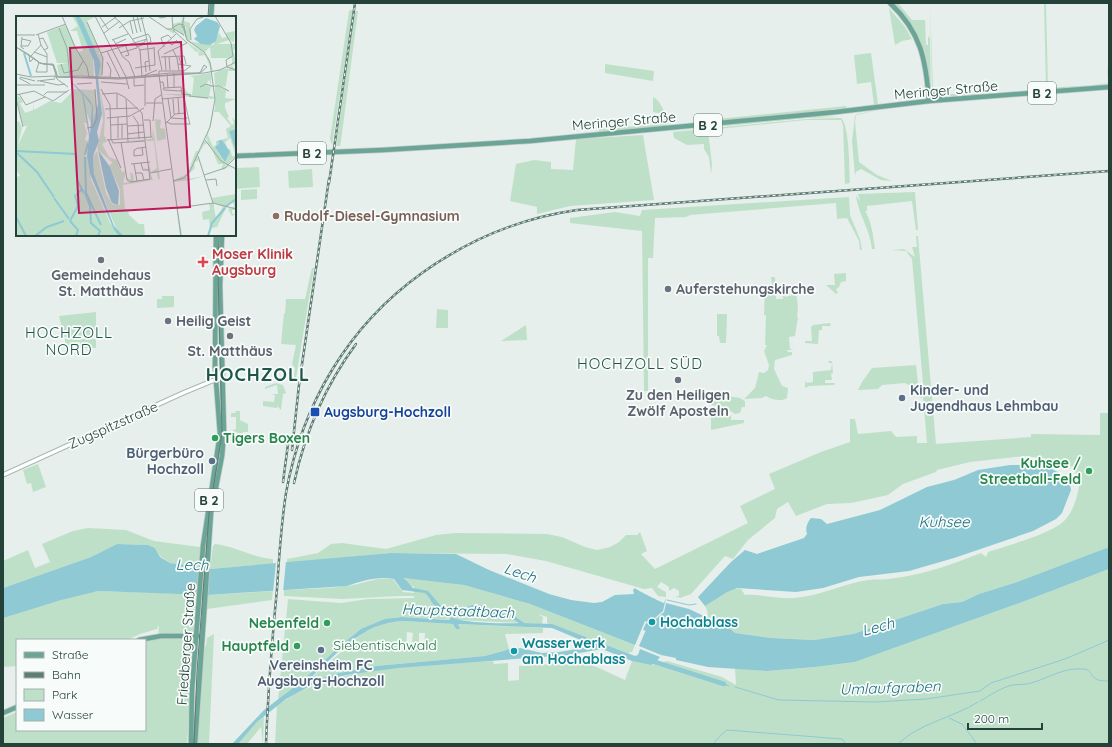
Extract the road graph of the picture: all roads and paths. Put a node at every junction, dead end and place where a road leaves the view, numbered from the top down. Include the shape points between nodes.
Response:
1 (212, 3) edge
2 (890, 3) edge
3 (211, 16) edge
4 (1109, 87) edge
5 (928, 90) junction
6 (942, 100) junction
7 (929, 101) junction
8 (236, 156) edge
9 (216, 236) edge
10 (222, 236) edge
11 (219, 258) junction
12 (223, 379) junction
13 (216, 380) junction
14 (3, 475) edge
15 (201, 606) junction
16 (204, 634) junction
17 (197, 636) junction
18 (145, 639) edge
19 (16, 708) edge
20 (3, 714) edge
21 (191, 744) edge
22 (196, 744) edge

1 - 3 main road
2 - 5 main road via 906,20 918,40 925,63
4 - 6 main road, Meringer Straße / B 2
5 - 6 main road
5 - 7 main road
6 - 7 main road, Meringer Straße / B 2
7 - 8 main road, Meringer Straße / B 2 via 525,141
9 - 11 main road, Friedberger Straße
10 - 11 main road, Friedberger Straße
11 - 12 main road, Friedberger Straße / B 2
11 - 13 main road, Friedberger Straße / B 2
12 - 13 street, Zugspitzstraße
12 - 15 main road, Friedberger Straße / B 2 via 223,441 210,513 209,558
13 - 14 street, Zugspitzstraße
13 - 15 main road, Friedberger Straße / B 2 via 220,434 202,558
15 - 16 main road, Friedberger Straße / B 2
15 - 17 main road, Friedberger Straße / B 2
16 - 17 main road
16 - 22 main road, Friedberger Straße via 199,673
17 - 18 main road via 161,636
17 - 21 main road, Friedberger Straße via 192,688
19 - 20 main road

